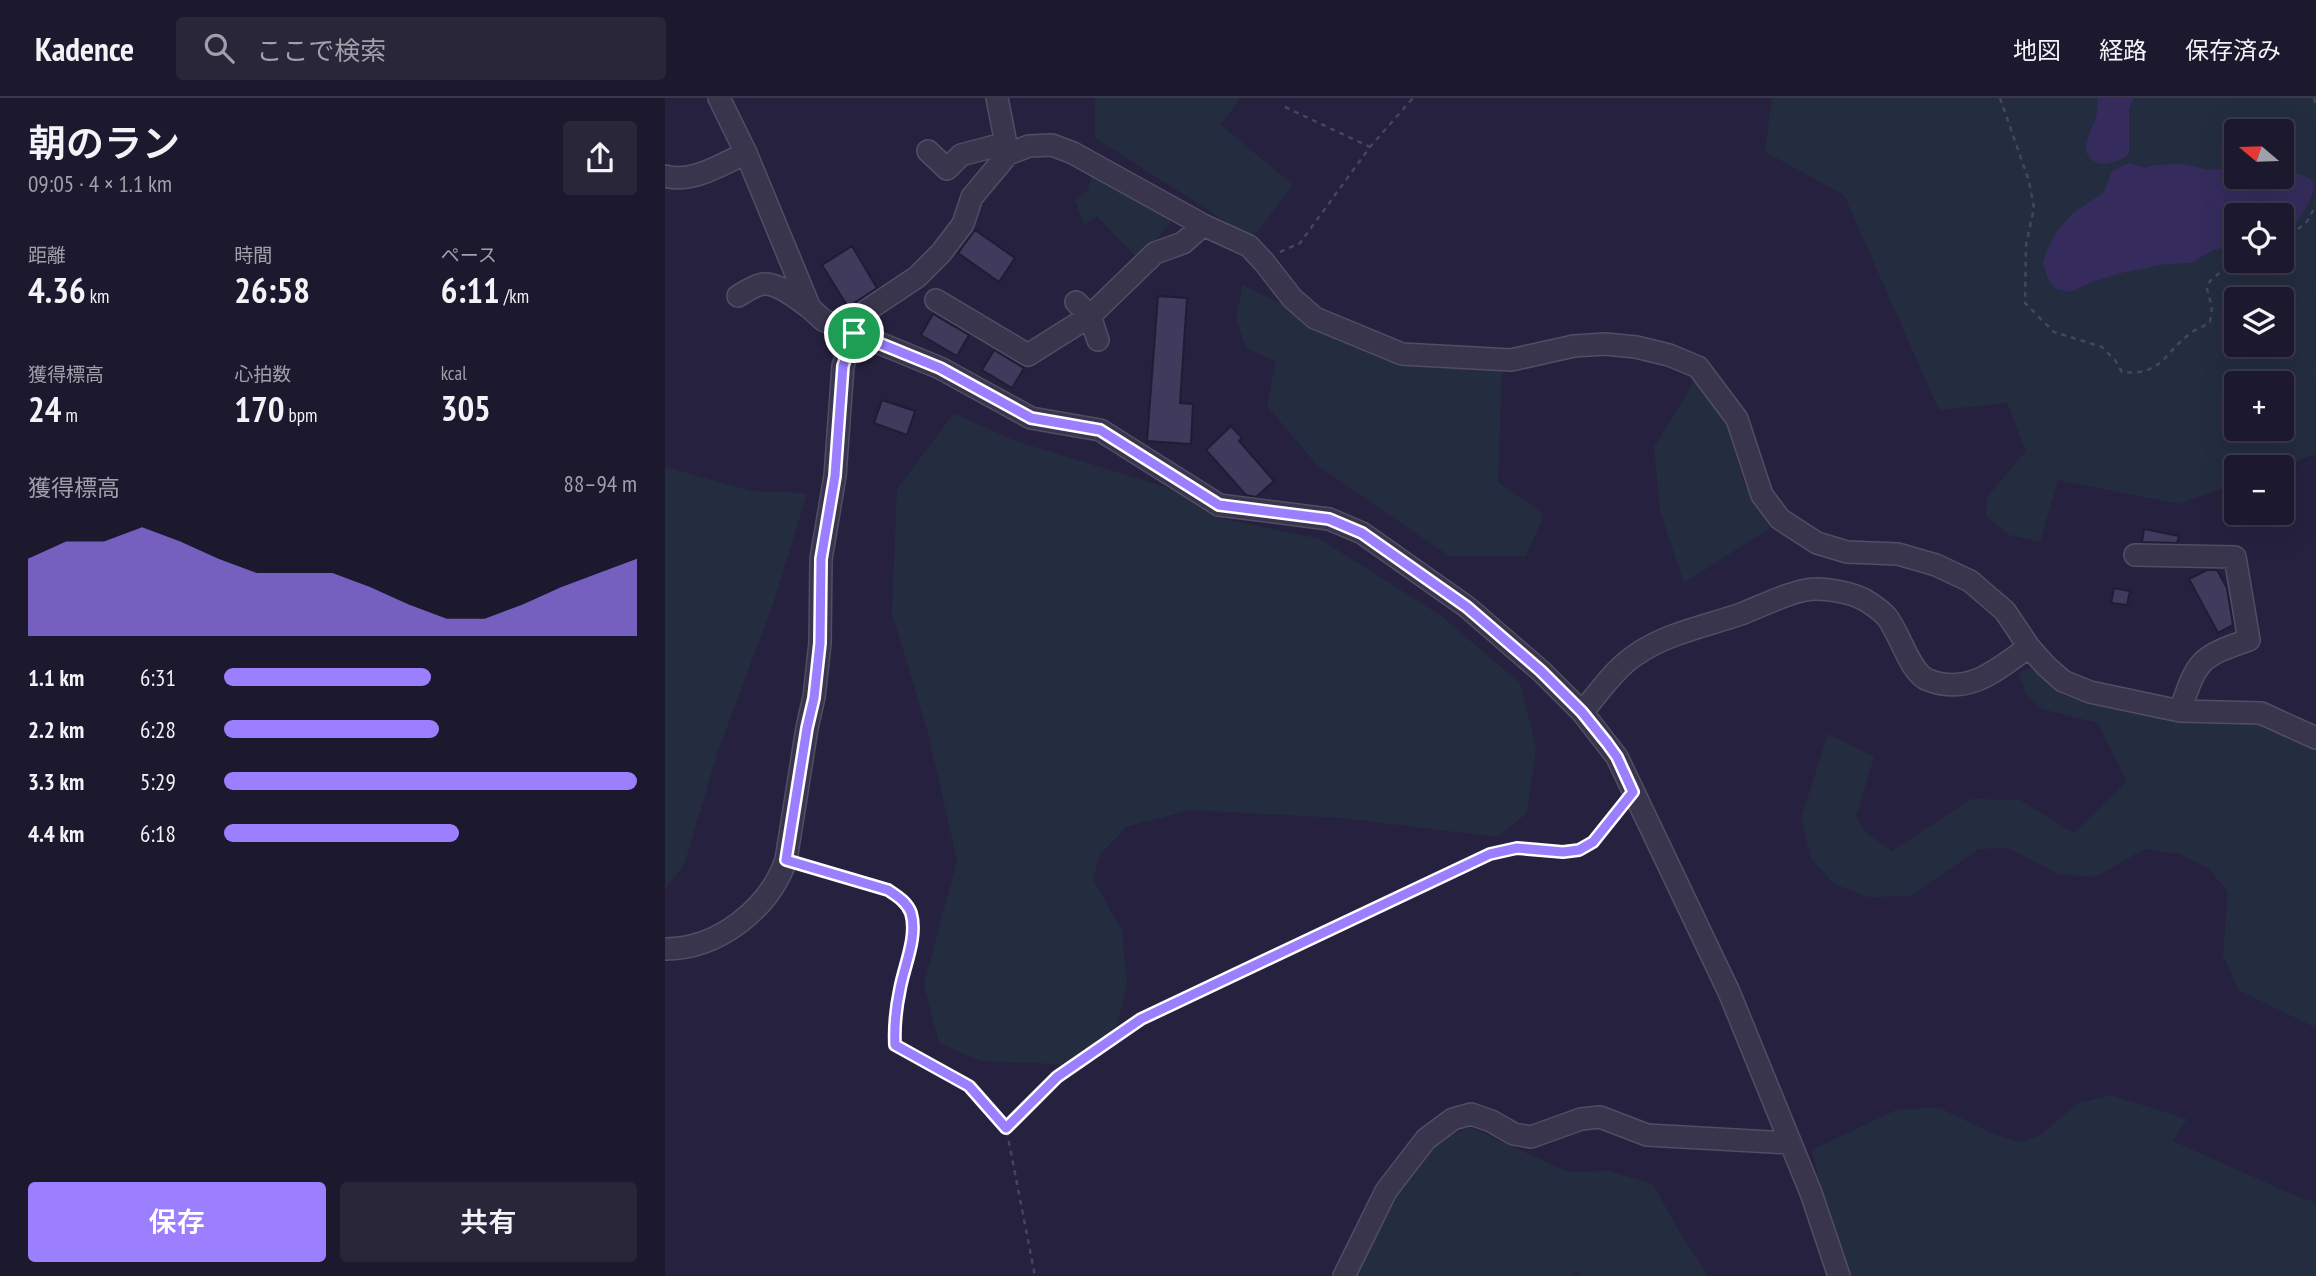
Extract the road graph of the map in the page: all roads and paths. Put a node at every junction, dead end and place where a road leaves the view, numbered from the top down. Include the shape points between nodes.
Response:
1 (719, 98) edge
2 (997, 98) edge
3 (1413, 98) edge
4 (2000, 98) edge
5 (2314, 98) edge
6 (1285, 107) dead end
7 (2316, 107) edge
8 (1370, 147) junction
9 (1007, 149) junction
10 (928, 151) dead end
11 (746, 153) junction
12 (665, 176) edge
13 (2316, 205) edge
14 (1203, 225) junction
15 (2294, 232) edge
16 (1249, 246) junction
17 (2224, 269) edge
18 (739, 296) dead end
19 (936, 300) dead end
20 (810, 308) junction
21 (1083, 309) junction
22 (848, 330) junction
23 (1098, 340) dead end
24 (2135, 555) dead end
25 (2029, 647) junction
26 (2180, 711) junction
27 (1582, 712) junction
28 (2316, 738) edge
29 (1633, 792) junction
30 (786, 860) junction
31 (665, 949) edge
32 (1006, 1128) junction
33 (1790, 1143) junction
34 (1035, 1276) edge
35 (1344, 1276) edge
36 (1839, 1276) edge

1 - 11 street
2 - 9 street
3 - 8 path
4 - 17 path via 2029,181 2033,208 2026,244 2025,303 2054,332 2102,347 2122,372 2149,370 2210,322 2207,289
5 - 7 path
6 - 8 path
8 - 16 path via 1300,243 1283,253
9 - 10 street via 975,150 961,155 947,169
9 - 14 street via 1052,145 1073,153
9 - 22 street via 972,197 963,224 941,253
11 - 12 street via 696,175
11 - 20 street
13 - 15 path via 2306,223
14 - 16 street
14 - 21 street via 1183,243 1155,253
16 - 25 street via 1291,298 1315,318 1402,354 1511,360 1605,344 1669,355 1699,367 1737,419 1762,495 1780,519 1817,543 1847,552 1898,554 1970,581 2005,611
18 - 20 street via 761,283 769,284
19 - 21 street via 1028,355
20 - 22 street via 823,320
21 - 23 street
22 - 27 street via 940,368 1031,418 1100,430 1219,505 1329,519 1362,533 1467,607
22 - 30 street via 835,476 821,559 820,643
24 - 26 street via 2235,556 2249,640 2204,659 2191,678
25 - 26 street via 2063,681 2081,689
25 - 27 street via 1979,681 1935,682 1924,679 1885,615 1862,598 1806,590 1688,630 1635,655
26 - 28 street via 2262,713
27 - 29 street via 1617,757
29 - 32 path via 1593,842 1579,850 1517,848 1490,854 1141,1019 1057,1077
29 - 33 street via 1729,992
30 - 31 street via 770,893 739,923 717,936
30 - 32 path via 888,890 901,898 914,928 900,990 895,1045 969,1086
32 - 34 path
33 - 35 street via 1647,1135 1600,1117 1531,1137 1471,1114 1453,1119 1426,1139 1386,1191
33 - 36 street

